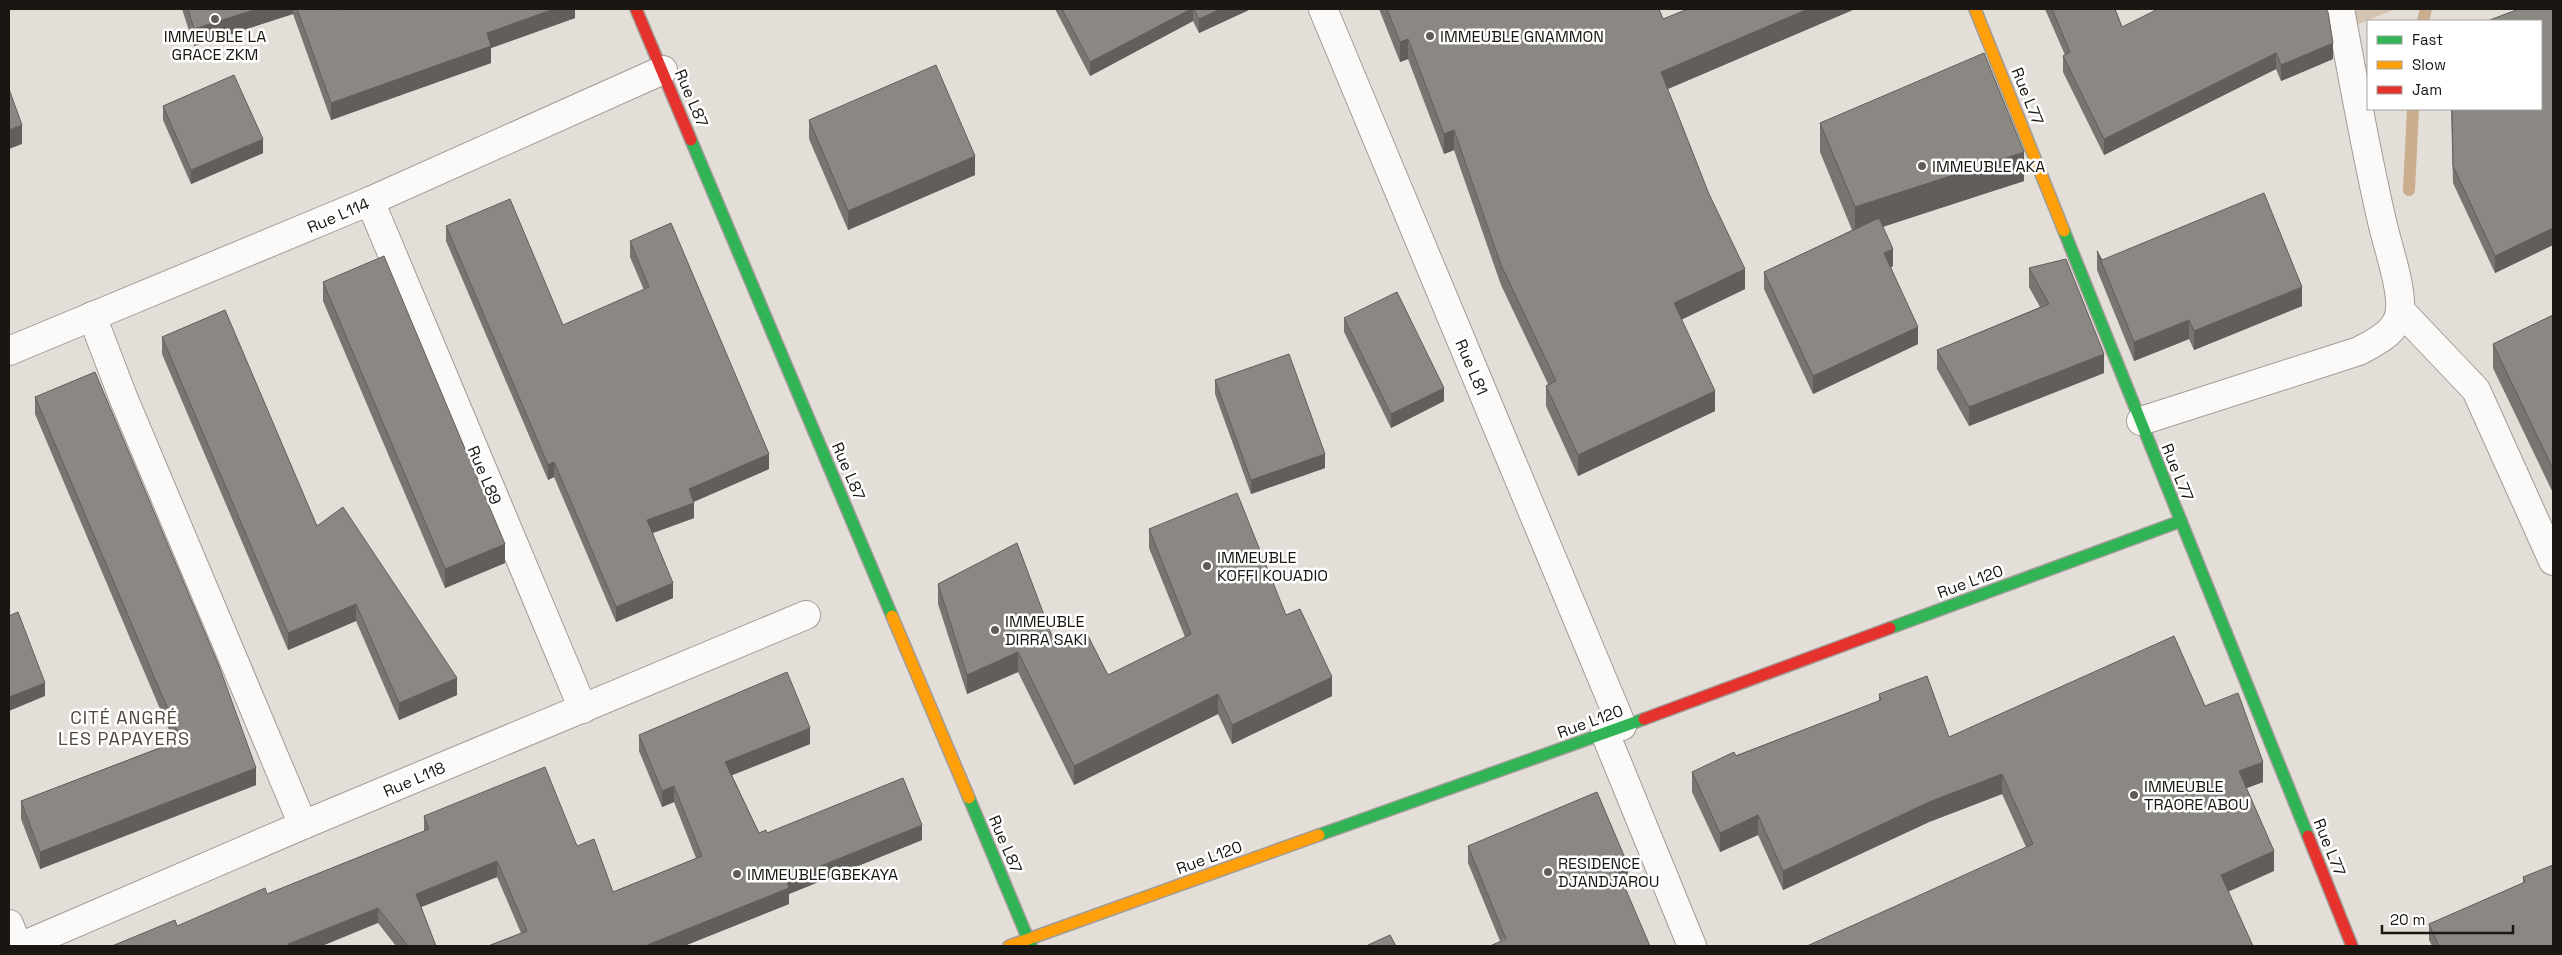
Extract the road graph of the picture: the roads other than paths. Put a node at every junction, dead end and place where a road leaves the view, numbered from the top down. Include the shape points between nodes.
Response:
1 (636, 9) edge
2 (1323, 9) edge
3 (1975, 9) edge
4 (2340, 9) edge
5 (663, 70) junction
6 (370, 202) junction
7 (2400, 310) junction
8 (92, 316) junction
9 (9, 351) edge
10 (2141, 422) junction
11 (2181, 521) junction
12 (2553, 561) edge
13 (806, 615) dead end
14 (583, 709) junction
15 (1614, 730) junction
16 (303, 825) junction
17 (9, 924) edge
18 (1030, 942) edge
19 (18, 946) edge
20 (22, 946) edge
21 (1009, 946) edge
22 (1692, 946) edge
23 (2352, 946) edge

1 - 5 street, Rue L87
2 - 15 street, Rue L81
3 - 10 street, Rue L77
4 - 7 street
5 - 6 street, Rue L114
5 - 18 street, Rue L87
6 - 8 street, Rue L114
6 - 14 street, Rue L89
7 - 10 street via 2394,328 2359,351
7 - 12 street via 2476,390
8 - 9 street, Rue L114
8 - 16 street
10 - 11 street, Rue L77
11 - 15 street, Rue L120
11 - 23 street, Rue L77
13 - 14 street, Rue L118
14 - 16 street, Rue L118
15 - 18 street, Rue L120
15 - 22 street, Rue L81
16 - 20 street, Rue L118
17 - 19 street
18 - 21 street, Rue L120

